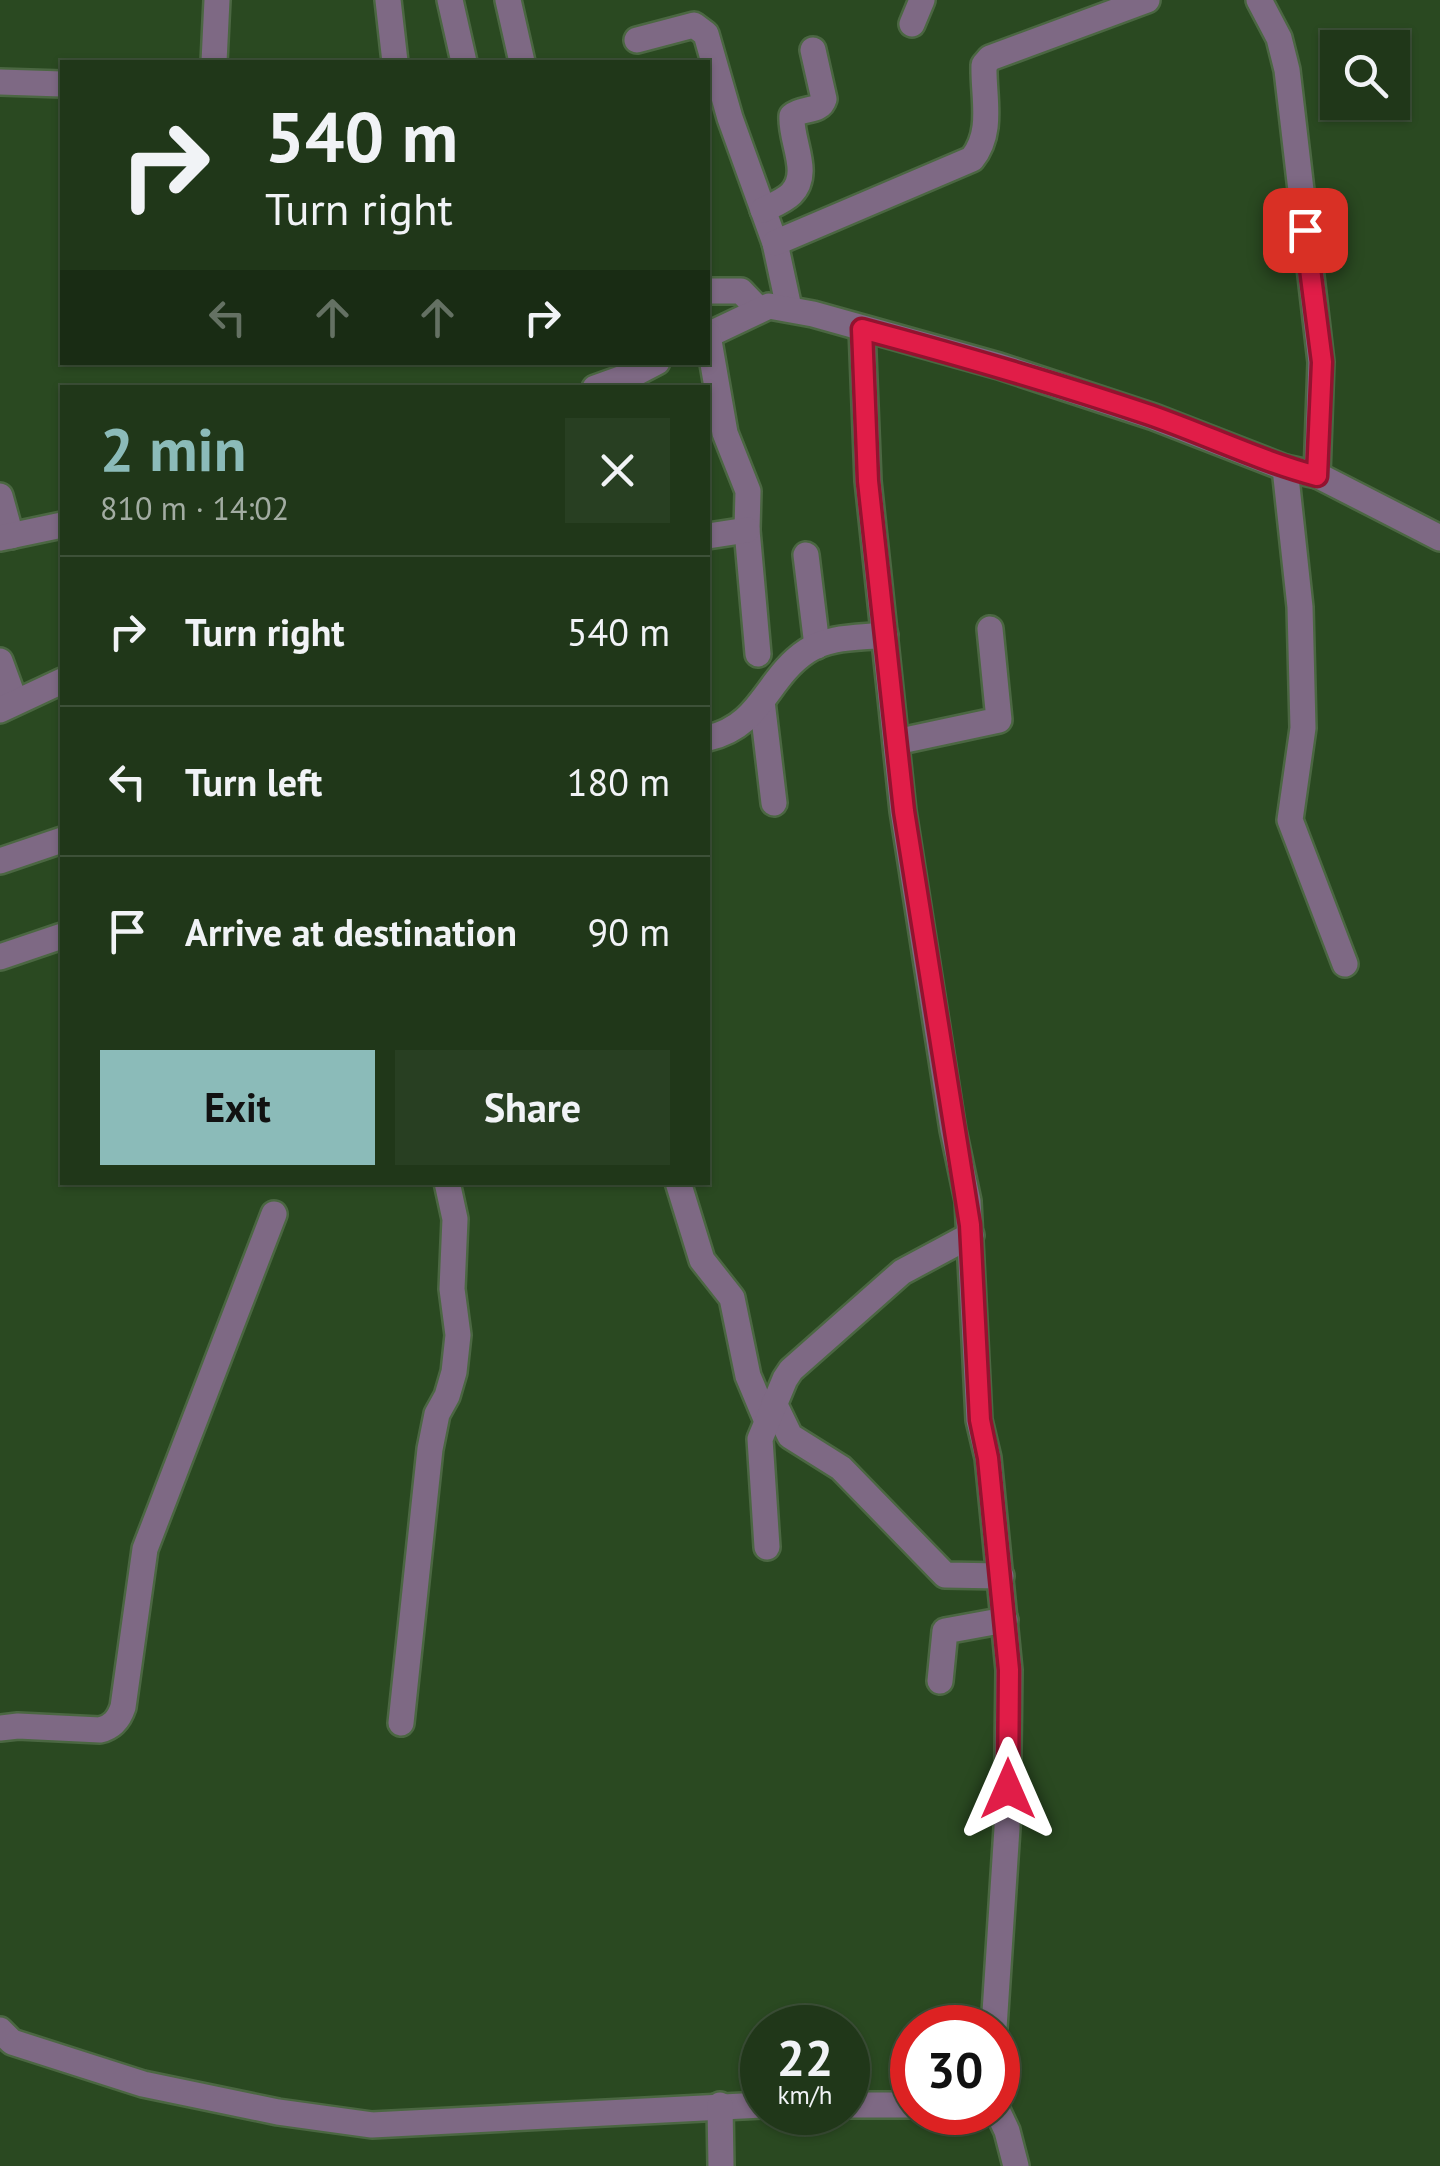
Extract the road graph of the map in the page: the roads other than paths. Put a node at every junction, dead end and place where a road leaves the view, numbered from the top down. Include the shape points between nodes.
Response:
1 (217, 0) edge
2 (388, 0) edge
3 (450, 0) edge
4 (508, 0) edge
5 (701, 0) edge
6 (1147, 0) edge
7 (1259, 0) edge
8 (700, 28) junction
9 (637, 40) dead end
10 (813, 50) dead end
11 (214, 60) edge
12 (396, 60) edge
13 (464, 60) edge
14 (522, 60) edge
15 (0, 82) edge
16 (60, 84) edge
17 (763, 210) junction
18 (775, 243) junction
19 (710, 291) edge
20 (789, 308) junction
21 (759, 310) junction
22 (862, 329) junction
23 (710, 334) edge
24 (710, 361) edge
25 (653, 365) edge
26 (630, 382) edge
27 (716, 439) edge
28 (1285, 468) junction
29 (1317, 476) junction
30 (0, 496) edge
31 (60, 525) edge
32 (747, 530) junction
33 (710, 536) edge
34 (6, 537) edge
35 (1440, 538) edge
36 (806, 555) dead end
37 (990, 630) dead end
38 (885, 634) junction
39 (817, 646) junction
40 (758, 654) dead end
41 (0, 661) edge
42 (60, 682) edge
43 (762, 701) junction
44 (8, 706) edge
45 (710, 737) edge
46 (896, 742) junction
47 (774, 803) dead end
48 (60, 841) edge
49 (0, 861) edge
50 (60, 937) edge
51 (0, 958) edge
52 (1345, 964) dead end
53 (448, 1185) edge
54 (679, 1185) edge
55 (274, 1214) dead end
56 (971, 1235) junction
57 (770, 1410) junction
58 (767, 1547) dead end
59 (1001, 1576) junction
60 (1005, 1620) junction
61 (940, 1682) dead end
62 (400, 1723) dead end
63 (0, 1728) edge
64 (995, 2005) edge
65 (0, 2030) edge
66 (720, 2105) junction
67 (740, 2105) edge
68 (1008, 2135) edge
69 (721, 2166) edge
70 (1016, 2166) edge

1 - 11 street
2 - 12 street
3 - 13 street
4 - 14 street
5 - 8 street
6 - 18 street via 990,58 984,65 982,147 972,159
7 - 29 street via 1287,70 1322,362
8 - 9 street
8 - 17 street
10 - 17 street via 824,99 792,116 801,167 797,183
15 - 16 street
17 - 18 street
18 - 20 street
19 - 21 street via 741,291
20 - 21 street
20 - 22 street
21 - 23 street
22 - 28 street via 1154,416
22 - 38 street via 868,481
24 - 27 street
25 - 26 street
27 - 32 street via 748,491
28 - 29 street
28 - 52 street via 1300,607 1303,728 1290,820
29 - 35 street
30 - 34 street
31 - 34 street
32 - 33 street
32 - 40 street
36 - 39 street
37 - 46 street via 999,720
38 - 39 street
38 - 46 street
39 - 43 street
41 - 44 street
42 - 44 street
43 - 45 street via 738,727
43 - 47 street
46 - 56 street
48 - 49 street
50 - 51 street
53 - 62 street via 458,1335 430,1449
54 - 57 street via 702,1260 732,1298 748,1376
55 - 63 street via 143,1556 118,1720 100,1730
56 - 57 street via 902,1272 791,1370
56 - 59 street via 980,1420
57 - 58 street via 760,1439
57 - 59 street via 790,1436 841,1468 944,1576
59 - 60 street
60 - 61 street via 945,1631
60 - 64 street via 1007,1828
65 - 66 street via 12,2042 142,2084 372,2125
66 - 67 street
66 - 69 street
68 - 70 street

